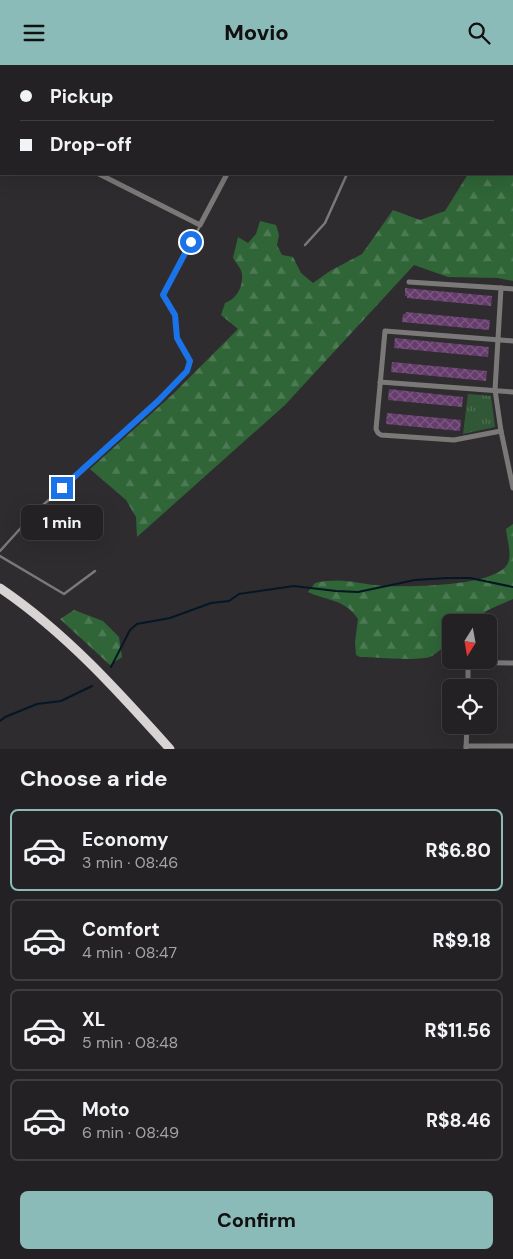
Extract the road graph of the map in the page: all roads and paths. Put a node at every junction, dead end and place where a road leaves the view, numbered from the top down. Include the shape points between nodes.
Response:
1 (101, 175) edge
2 (226, 175) edge
3 (346, 175) edge
4 (200, 225) junction
5 (305, 245) dead end
6 (409, 282) dead end
7 (501, 288) junction
8 (513, 289) edge
9 (498, 339) junction
10 (513, 341) edge
11 (380, 382) junction
12 (495, 390) junction
13 (513, 392) edge
14 (501, 431) junction
15 (513, 488) edge
16 (0, 551) edge
17 (0, 556) edge
18 (95, 571) dead end
19 (0, 588) edge
20 (498, 663) edge
21 (513, 663) edge
22 (467, 734) edge
23 (513, 746) edge
24 (466, 747) edge
25 (170, 749) edge

1 - 4 street
2 - 4 street
3 - 5 lane via 325,223
4 - 16 lane via 163,295 177,319 177,338 190,361 187,371 38,509
6 - 7 street
7 - 8 street
7 - 9 street
9 - 10 street
9 - 11 street via 385,331
9 - 12 street
11 - 12 street
11 - 14 street via 376,429 381,435 454,440
12 - 13 street
12 - 14 street
14 - 15 street
17 - 18 lane via 64,595
19 - 25 highway via 62,636 115,687
20 - 21 street
22 - 24 street
23 - 24 street

